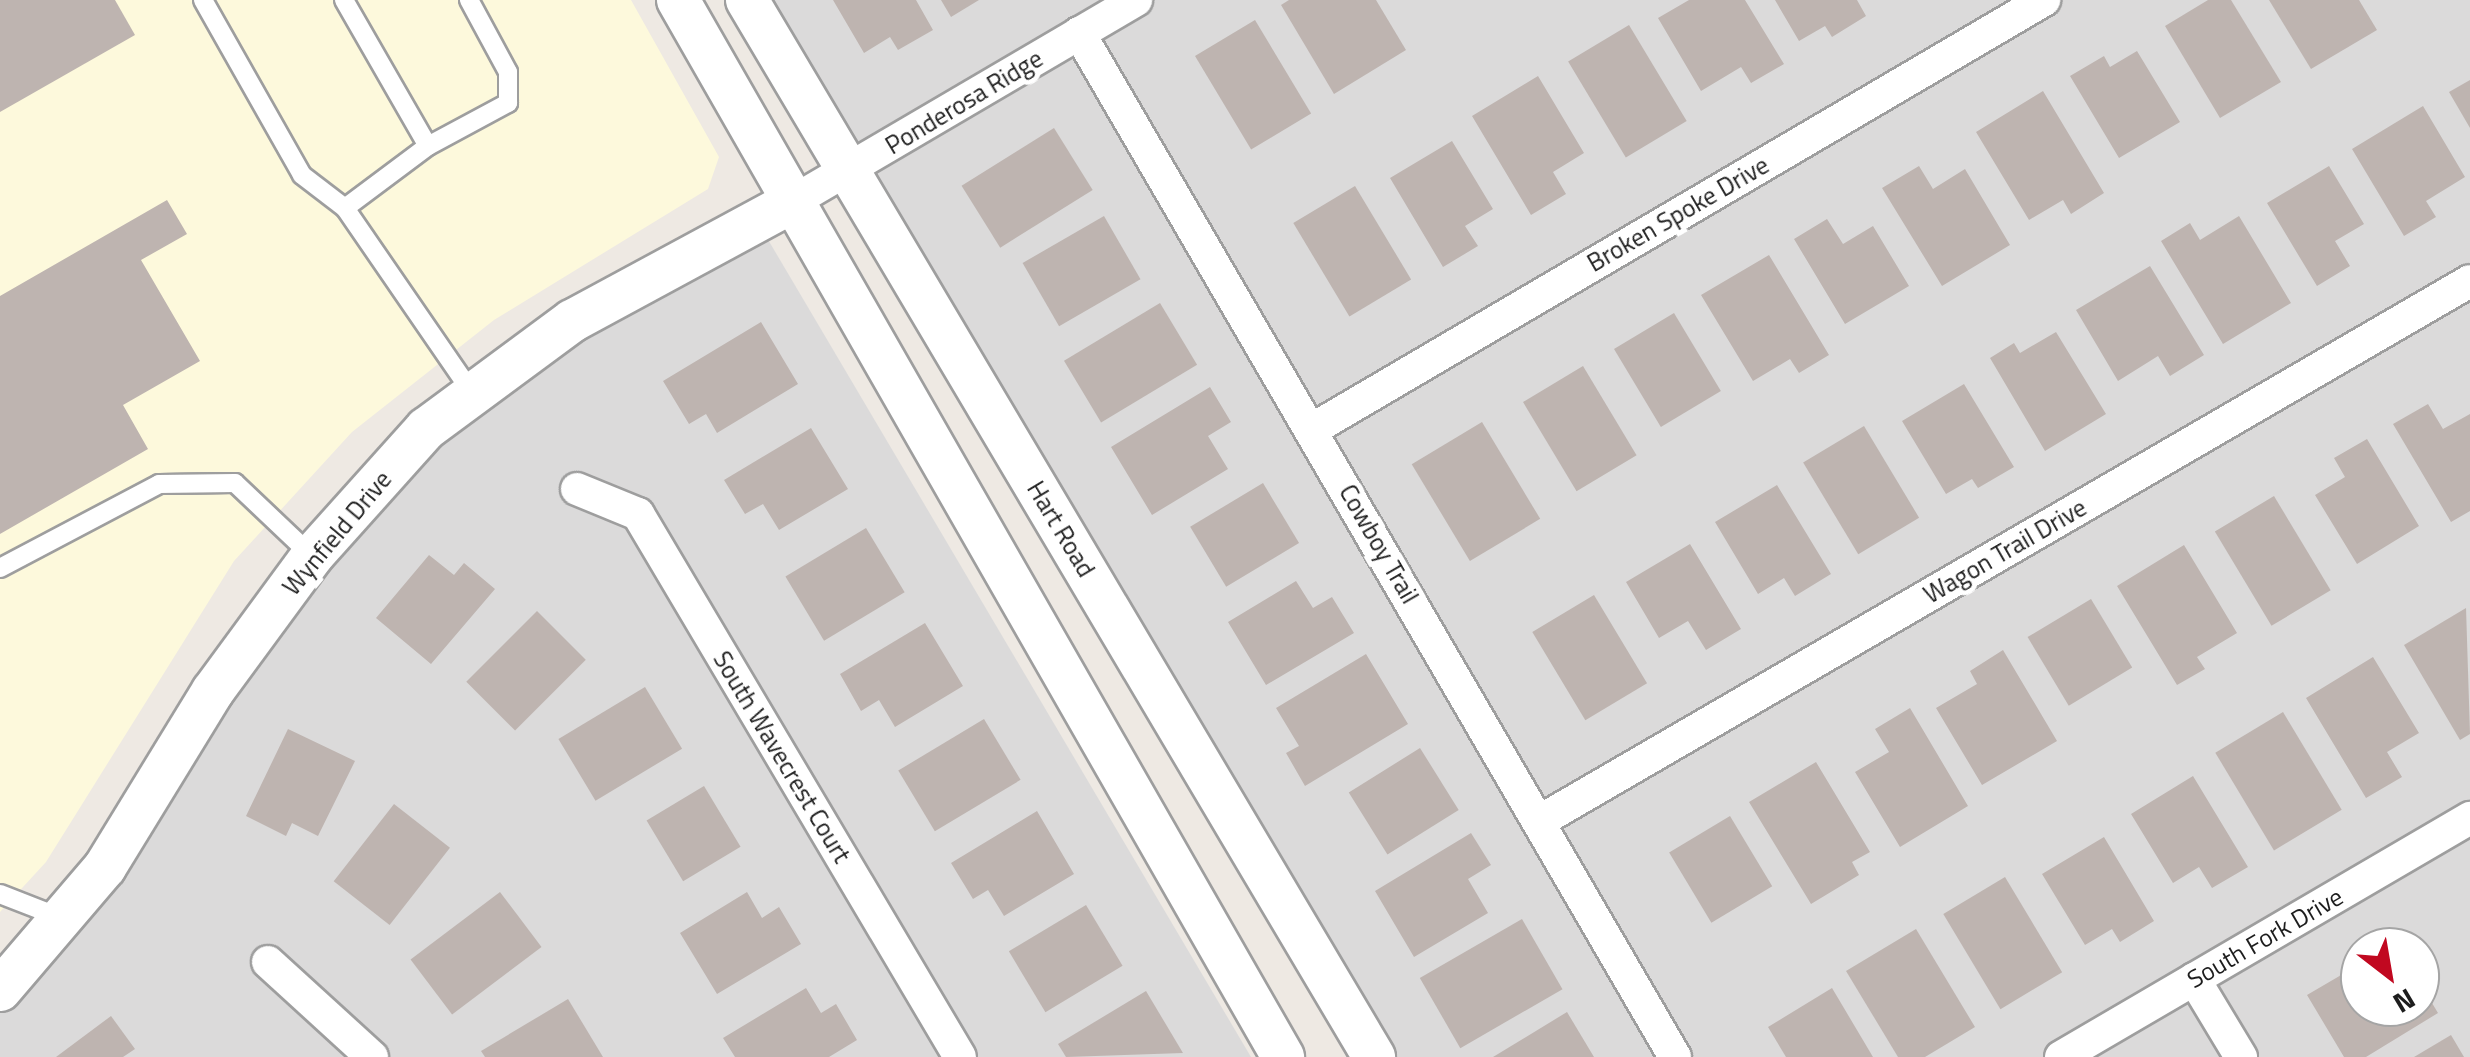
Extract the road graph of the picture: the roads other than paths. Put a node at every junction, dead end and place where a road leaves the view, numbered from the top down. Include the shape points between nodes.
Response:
1 (203, 0) edge
2 (344, 0) edge
3 (468, 0) edge
4 (678, 0) edge
5 (748, 0) edge
6 (1136, 0) edge
7 (2044, 0) edge
8 (1079, 33) junction
9 (428, 146) junction
10 (849, 171) junction
11 (792, 202) junction
12 (345, 208) junction
13 (2470, 281) edge
14 (473, 394) junction
15 (1313, 429) junction
16 (577, 489) dead end
17 (312, 556) junction
18 (0, 568) edge
19 (2470, 818) edge
20 (1540, 822) junction
21 (0, 894) edge
22 (63, 918) junction
23 (268, 962) dead end
24 (2194, 979) junction
25 (0, 990) edge
26 (372, 1057) edge
27 (960, 1057) edge
28 (1283, 1057) edge
29 (1374, 1057) edge
30 (1675, 1057) edge
31 (2061, 1057) edge
32 (2241, 1057) edge

1 - 12 lane via 302,175
2 - 9 lane
3 - 9 lane via 508,72 508,103
4 - 11 street
5 - 10 street, Hart Road
6 - 8 street, Ponderosa Ridge
7 - 15 street, Broken Spoke Drive
8 - 10 street, Ponderosa Ridge
8 - 15 street, Cowboy Trail
9 - 12 lane
10 - 11 street, Ponderosa Ridge
10 - 29 street, Hart Road
11 - 14 street, Wynfield Drive via 572,322
11 - 28 street
12 - 14 lane
13 - 20 street, Wagon Trail Drive
14 - 17 street, Wynfield Drive via 426,429
15 - 20 street, Cowboy Trail
16 - 27 street, South Wavecrest Court via 638,514
17 - 18 lane via 235,482 159,484
17 - 22 street, Wynfield Drive
19 - 24 street, South Fork Drive
20 - 30 street, Cowboy Trail
21 - 22 lane
22 - 25 street, Wynfield Drive
23 - 26 street
24 - 31 street, South Fork Drive
24 - 32 street

